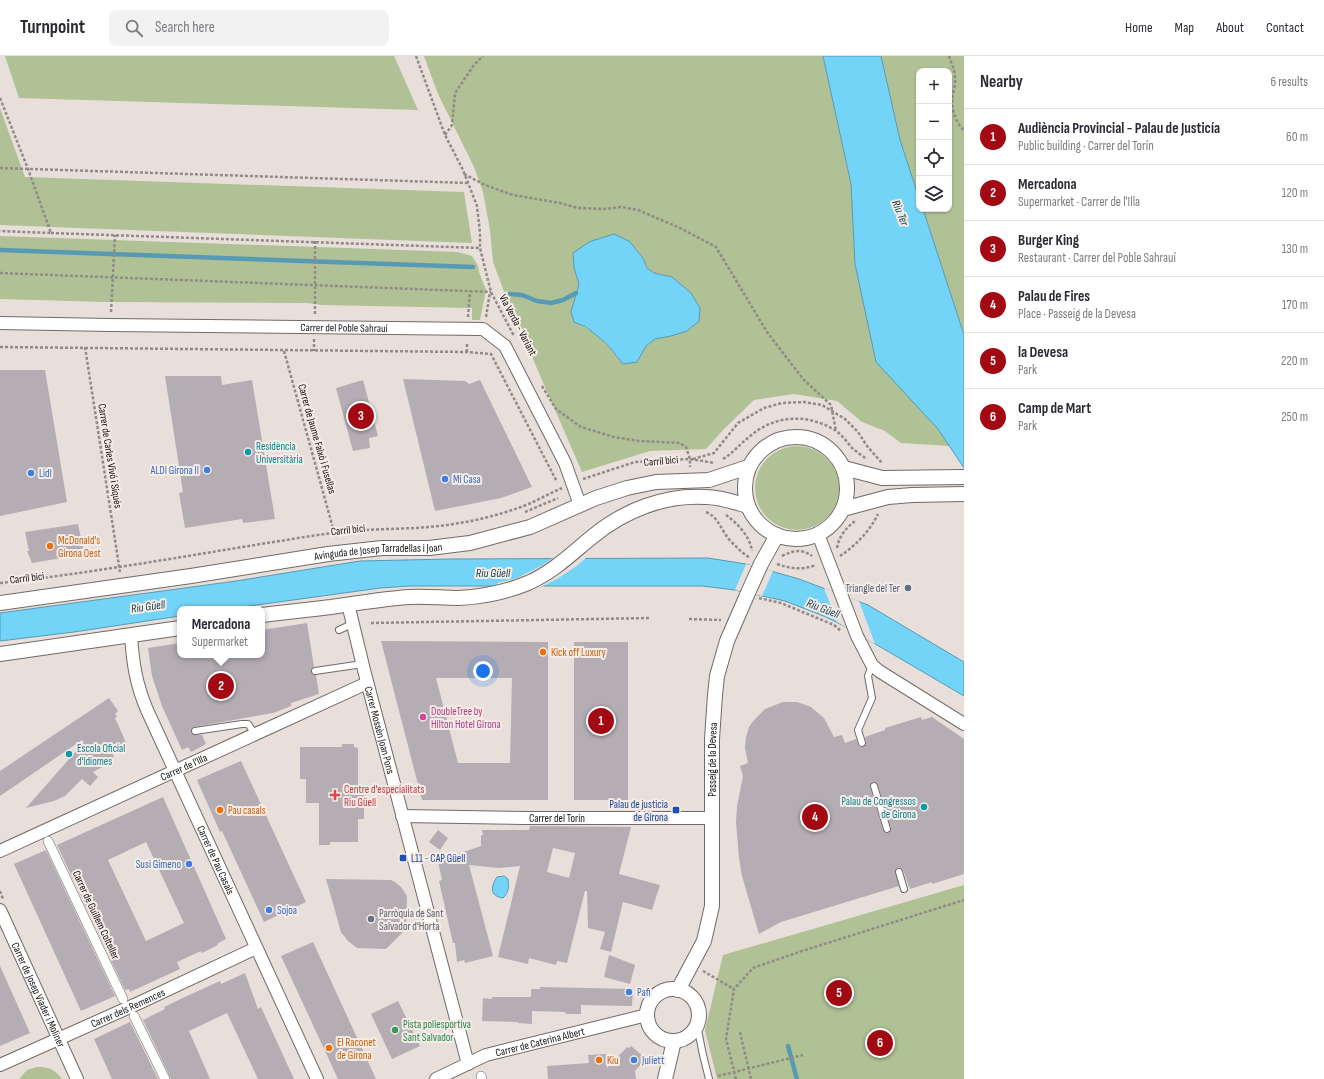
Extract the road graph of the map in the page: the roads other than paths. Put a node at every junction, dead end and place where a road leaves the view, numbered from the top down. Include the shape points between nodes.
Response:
1 (0, 323) edge
2 (748, 467) junction
3 (844, 468) junction
4 (964, 477) edge
5 (964, 494) edge
6 (580, 505) junction
7 (748, 506) junction
8 (843, 509) junction
9 (818, 534) junction
10 (777, 535) junction
11 (0, 603) edge
12 (348, 604) junction
13 (265, 616) edge
14 (352, 624) junction
15 (177, 628) edge
16 (339, 630) dead end
17 (131, 636) junction
18 (0, 654) edge
19 (362, 661) junction
20 (872, 664) junction
21 (315, 671) dead end
22 (368, 683) junction
23 (964, 724) edge
24 (195, 731) dead end
25 (255, 734) junction
26 (862, 743) dead end
27 (174, 771) junction
28 (874, 786) dead end
29 (402, 816) junction
30 (712, 818) junction
31 (887, 829) dead end
32 (48, 841) dead end
33 (0, 851) edge
34 (899, 872) dead end
35 (904, 889) dead end
36 (0, 910) edge
37 (256, 948) junction
38 (678, 990) junction
39 (123, 999) dead end
40 (647, 1015) junction
41 (134, 1016) dead end
42 (697, 1025) junction
43 (59, 1039) junction
44 (674, 1041) junction
45 (468, 1064) junction
46 (0, 1065) edge
47 (77, 1079) edge
48 (165, 1079) edge
49 (317, 1079) edge
50 (436, 1079) edge
51 (665, 1079) edge
52 (709, 1079) edge

1 - 6 street, Carrer del Poble Sahrauí via 483,329 505,346 565,463
2 - 3 street via 767,445 788,437 798,437 810,438 829,448
2 - 6 street, Avinguda de Josep Tarradellas i Joan via 709,480 656,482 627,488
2 - 7 street via 744,485
3 - 4 street via 880,469 912,478
3 - 8 street via 848,488
5 - 8 street via 912,495 881,504
6 - 11 street, Avinguda de Josep Tarradellas i Joan via 530,527 470,543 328,554
7 - 10 street via 755,519
7 - 12 street via 706,496 673,499 632,512 604,528 568,559 543,576 503,592 473,597 411,597
8 - 9 street via 836,520
9 - 10 street via 798,539
9 - 20 street via 840,592 851,634
10 - 30 street, Passeig de la Devesa, bridge via 762,562 752,596 727,641 716,682 712,740
12 - 13 street
12 - 14 street, Carrer Mossèn Joan Pons
14 - 16 lane
14 - 19 street, Carrer Mossèn Joan Pons
15 - 17 street
17 - 18 street
17 - 27 street, Carrer de Pau Casals via 139,691
19 - 21 lane via 356,665
19 - 22 street, Carrer Mossèn Joan Pons
20 - 23 street via 879,672
20 - 26 lane via 868,676 872,698 858,730
22 - 25 street, Carrer de l'Illa
22 - 29 street, Carrer Mossèn Joan Pons
24 - 25 lane via 248,724
25 - 27 street, Carrer de l'Illa
27 - 33 street, Carrer de l'Illa
27 - 37 street, Carrer de Pau Casals
28 - 31 lane
29 - 30 street, Carrer del Torín
29 - 45 street, Carrer Mossèn Joan Pons
30 - 38 street, Passeig de la Devesa via 712,906 704,941
32 - 39 street, Carrer de Guillem Colteller
34 - 35 lane
36 - 43 street, Carrer de Josep Viader i Moliner
37 - 43 street, Carrer dels Remences
37 - 49 street, Carrer de Pau Casals
38 - 40 street via 663,991 654,997
38 - 42 street via 686,993 696,1004 699,1011
40 - 44 street via 649,1026 655,1034 662,1039
40 - 45 street, Carrer de Caterina Albert via 486,1055
41 - 48 street
42 - 44 street via 684,1039
42 - 52 lane
43 - 46 street, Carrer dels Remences
43 - 47 street, Carrer de Josep Viader i Moliner
44 - 51 street
45 - 50 street, Carrer de Caterina Albert

